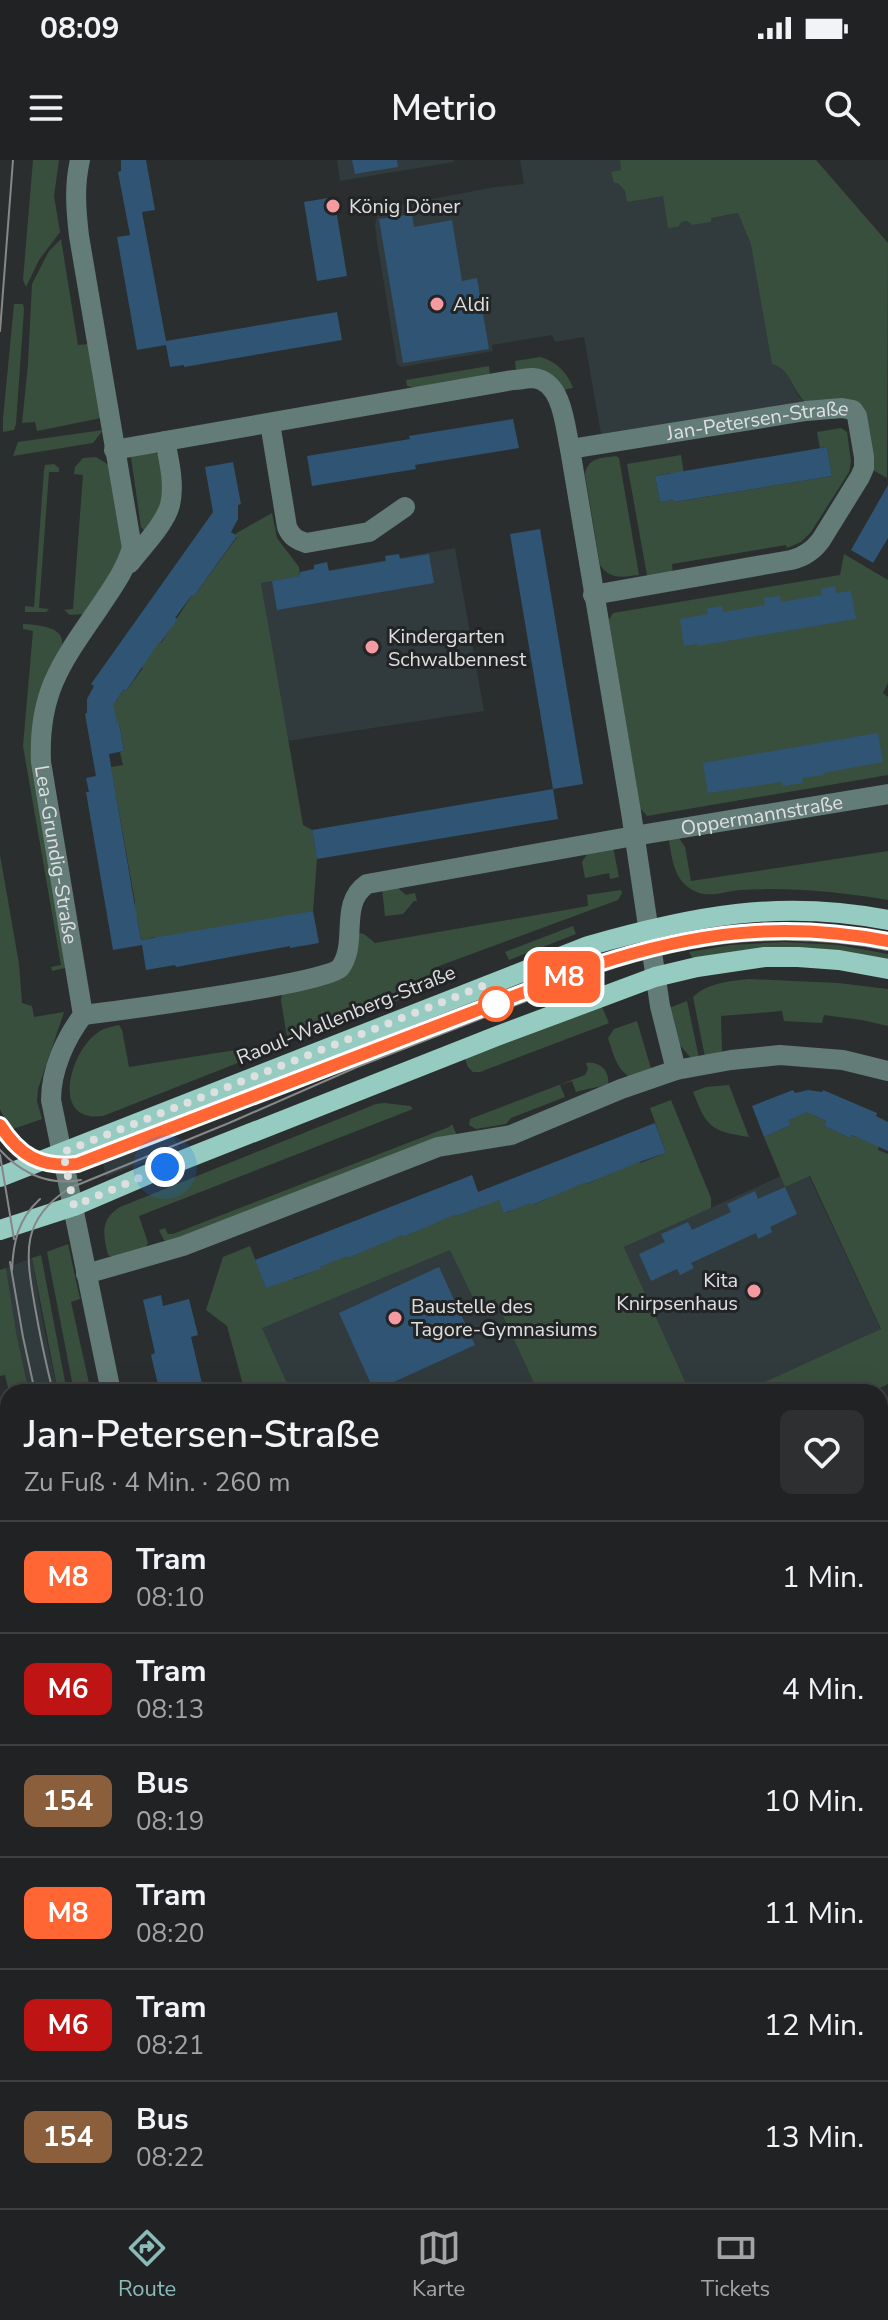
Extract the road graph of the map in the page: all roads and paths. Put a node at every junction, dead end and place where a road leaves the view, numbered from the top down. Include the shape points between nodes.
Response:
1 (80, 160) edge
2 (270, 423) junction
3 (165, 441) junction
4 (570, 449) junction
5 (114, 450) junction
6 (405, 507) dead end
7 (126, 569) junction
8 (593, 595) junction
9 (888, 794) edge
10 (634, 836) junction
11 (888, 920) edge
12 (649, 929) junction
13 (888, 969) edge
14 (655, 977) junction
15 (83, 1015) junction
16 (676, 1070) junction
17 (888, 1071) edge
18 (63, 1152) junction
19 (0, 1177) edge
20 (74, 1206) junction
21 (0, 1230) edge
22 (86, 1274) junction
23 (109, 1384) edge

1 - 5 street via 78,227
2 - 3 street
2 - 4 street via 533,378 557,396
2 - 6 street via 287,527 297,540 369,532
3 - 5 street
3 - 7 street, Lea-Grundig-Straße via 170,505
4 - 8 street
4 - 8 street, Jan-Petersen-Straße via 842,408 857,416 864,457 860,477 806,555
5 - 7 street via 132,548
7 - 15 street, Lea-Grundig-Straße via 54,678 40,738
8 - 10 street
9 - 10 street, Oppermannstraße
10 - 12 street
10 - 15 street via 367,884 354,896 346,958 338,971 323,977
11 - 12 main road, Raoul-Wallenberg-Straße via 773,910
12 - 14 street
12 - 18 main road, Raoul-Wallenberg-Straße via 588,946
13 - 14 main road via 839,960 765,957
14 - 16 street
14 - 20 main road
15 - 18 street via 51,1082
16 - 17 street via 780,1055 843,1060
16 - 22 street via 511,1135 438,1147 183,1246
18 - 19 main road, Raoul-Wallenberg-Straße
18 - 20 street
20 - 21 main road
20 - 22 street
22 - 23 street

